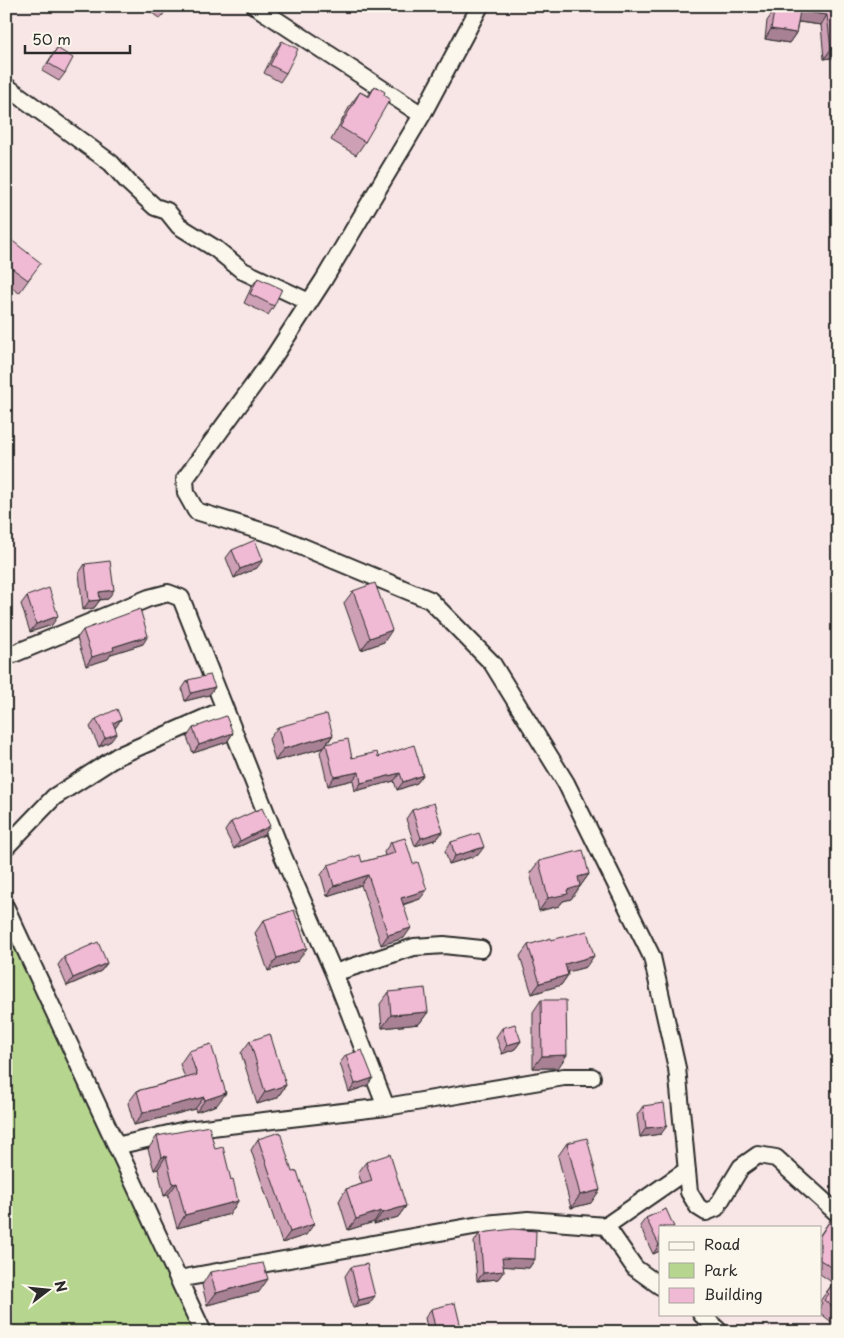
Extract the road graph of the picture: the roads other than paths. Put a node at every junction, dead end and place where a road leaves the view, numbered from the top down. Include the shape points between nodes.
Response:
1 (255, 6) edge
2 (480, 6) edge
3 (6, 86) edge
4 (422, 115) junction
5 (309, 302) junction
6 (6, 657) edge
7 (225, 709) junction
8 (6, 848) edge
9 (6, 908) edge
10 (481, 949) dead end
11 (334, 973) junction
12 (592, 1077) dead end
13 (386, 1107) junction
14 (116, 1146) junction
15 (687, 1170) junction
16 (838, 1214) edge
17 (606, 1226) junction
18 (178, 1280) junction
19 (659, 1285) edge
20 (703, 1316) edge
21 (203, 1332) edge
22 (720, 1332) edge

1 - 4 street
2 - 4 street
3 - 5 street via 111,163 155,207 167,211 179,226 243,271
4 - 5 street
5 - 15 street via 186,479 186,493 196,511 274,535 430,600 492,663 566,783 652,957 677,1068
6 - 7 street via 168,593 181,598
7 - 8 street via 118,756 54,797
7 - 11 street
9 - 14 street
10 - 11 street via 444,945 414,948
11 - 13 street
12 - 13 street via 564,1077
13 - 14 street via 186,1130
14 - 18 street
15 - 16 street via 689,1192 698,1207 706,1212 716,1208 741,1167 758,1155 776,1158
15 - 17 street
17 - 18 street via 528,1220 485,1224
17 - 19 street via 635,1268
18 - 21 street
20 - 22 street

